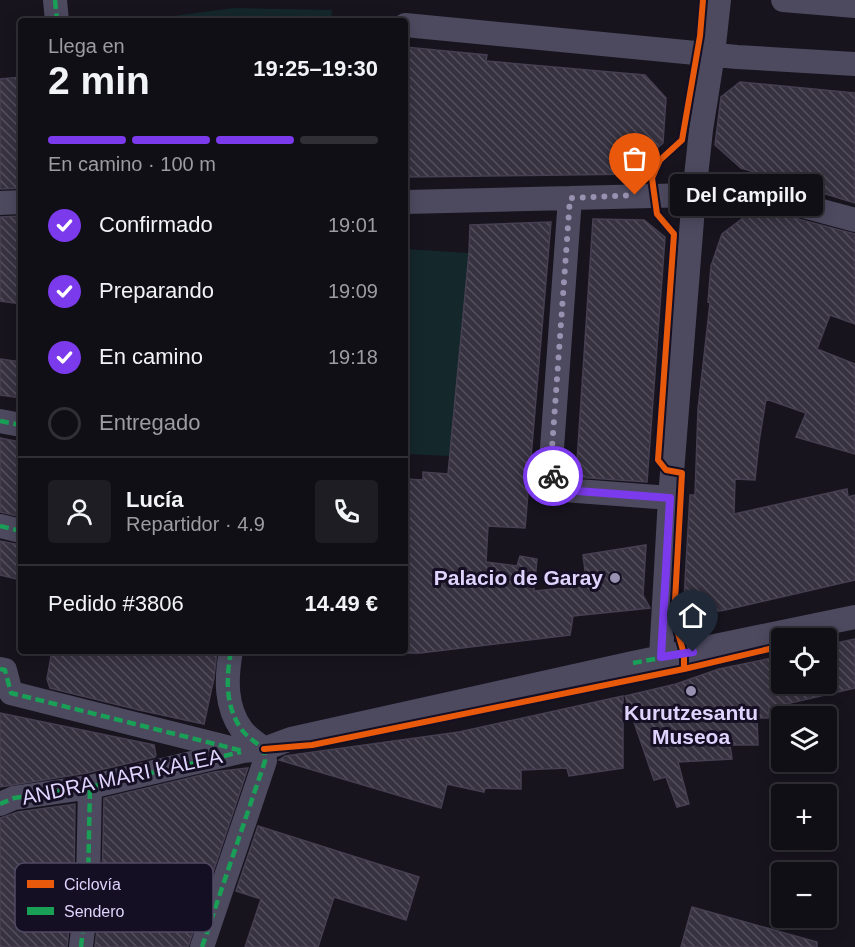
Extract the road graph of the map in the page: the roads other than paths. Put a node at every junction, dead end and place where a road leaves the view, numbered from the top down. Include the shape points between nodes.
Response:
1 (55, 0) edge
2 (719, 0) edge
3 (783, 0) edge
4 (855, 6) edge
5 (57, 18) edge
6 (408, 25) edge
7 (713, 54) junction
8 (855, 64) edge
9 (698, 153) junction
10 (728, 187) junction
11 (669, 195) junction
12 (694, 195) junction
13 (570, 198) junction
14 (18, 202) edge
15 (408, 202) edge
16 (0, 203) edge
17 (855, 220) edge
18 (691, 235) junction
19 (0, 421) edge
20 (18, 424) edge
21 (670, 498) junction
22 (0, 526) edge
23 (18, 530) edge
24 (855, 617) edge
25 (230, 654) edge
26 (661, 657) junction
27 (0, 669) edge
28 (254, 750) junction
29 (90, 787) junction
30 (0, 804) edge
31 (88, 863) edge
32 (213, 915) edge
33 (83, 932) edge
34 (207, 932) edge
35 (81, 947) edge
36 (202, 947) edge

1 - 5 street
2 - 7 street
3 - 4 street
6 - 7 street
7 - 8 street
7 - 9 street
9 - 10 street
9 - 12 street
10 - 12 street
10 - 17 street
11 - 12 street
11 - 13 street
11 - 18 street
12 - 18 street
13 - 15 street
13 - 21 street via 551,462 554,481 564,490
14 - 16 street
18 - 21 street
19 - 20 street
21 - 26 street
22 - 23 street
24 - 26 street, ANDRA MARI KALEA
25 - 28 street via 231,711
26 - 28 street, ANDRA MARI KALEA
27 - 28 street via 5,670 11,693
28 - 29 street, ANDRA MARI KALEA
28 - 32 street via 265,761
29 - 30 street, ANDRA MARI KALEA via 14,798
29 - 31 street
33 - 35 street
34 - 36 street

